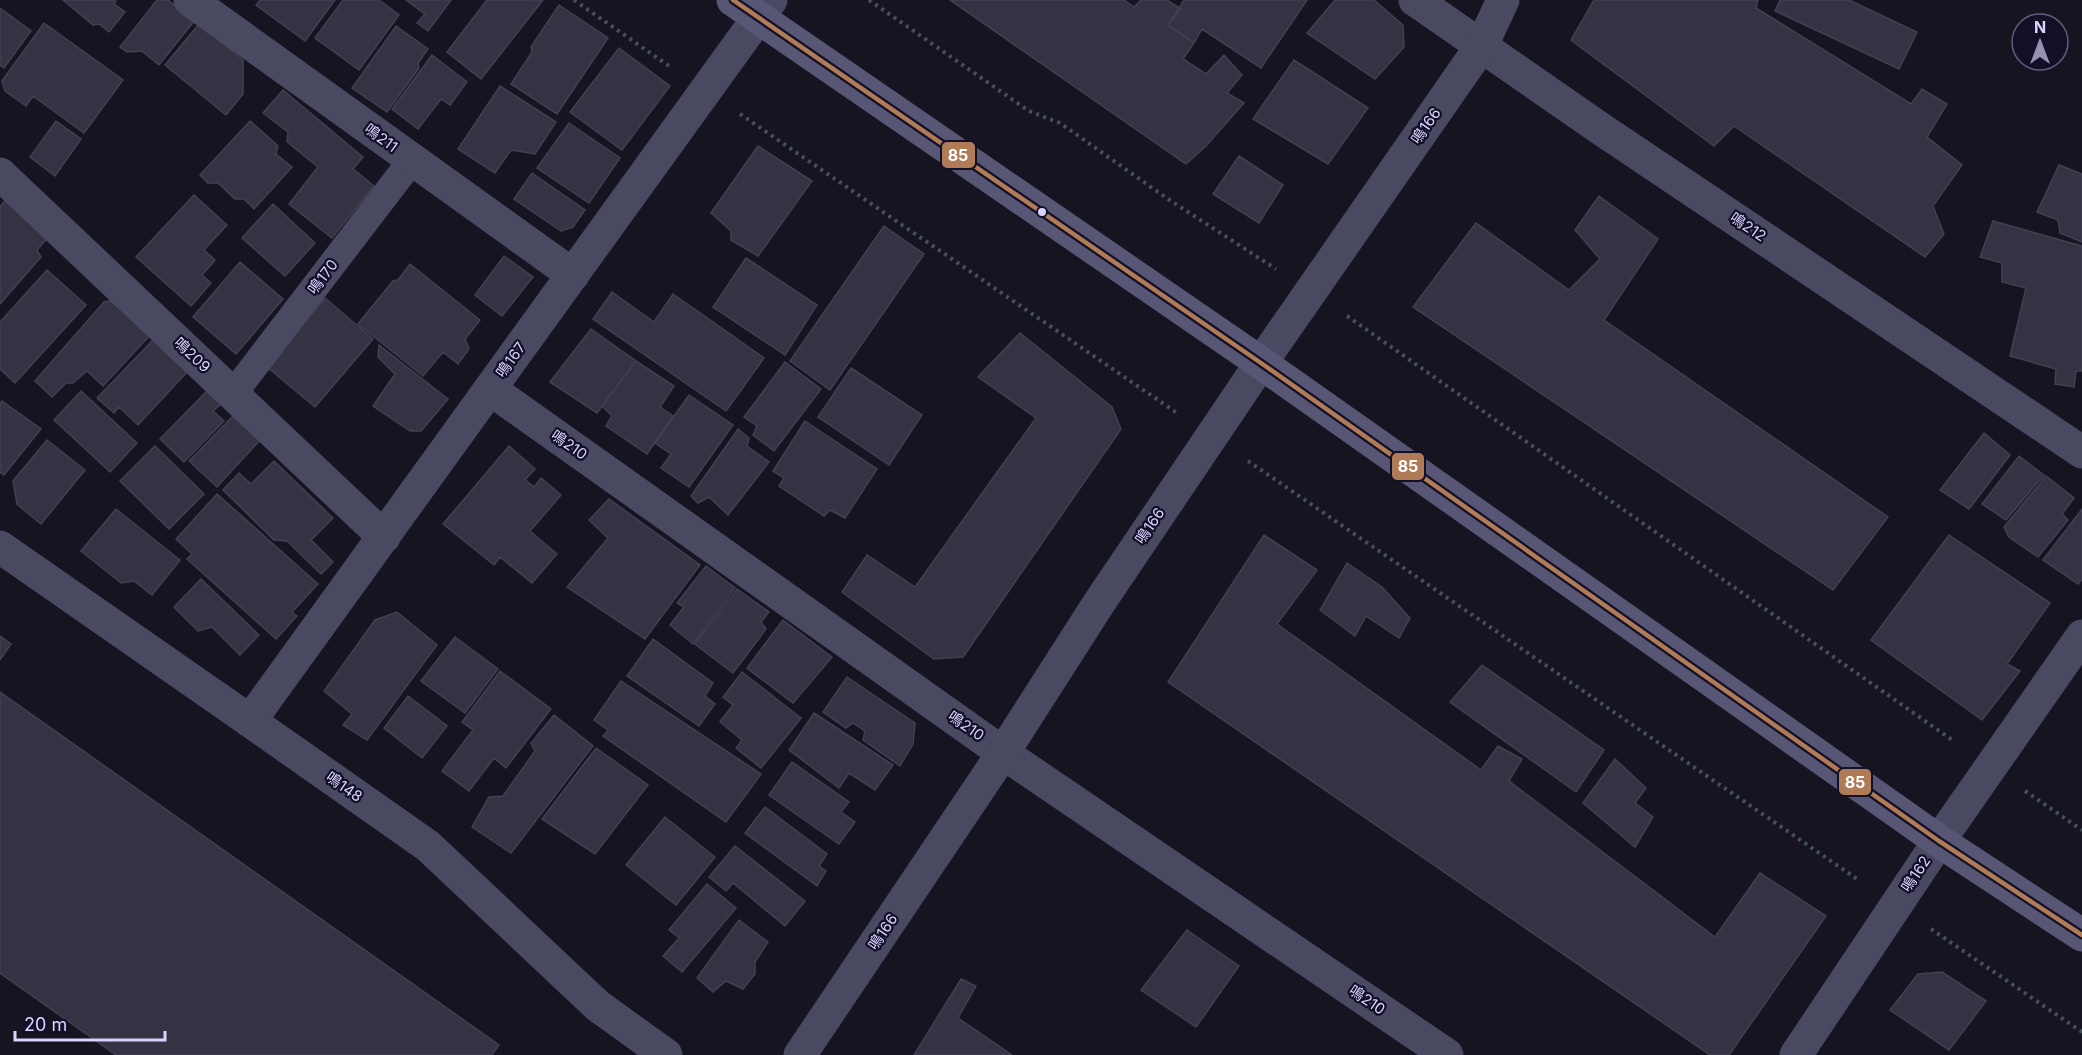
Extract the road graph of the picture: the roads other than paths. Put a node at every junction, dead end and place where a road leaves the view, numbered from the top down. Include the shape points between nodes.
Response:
1 (190, 0) edge
2 (1415, 0) edge
3 (1503, 0) edge
4 (755, 6) edge
5 (1482, 45) junction
6 (412, 160) junction
7 (0, 174) edge
8 (573, 275) junction
9 (1261, 363) junction
10 (490, 389) junction
11 (233, 394) junction
12 (2082, 452) edge
13 (384, 537) junction
14 (0, 548) edge
15 (2082, 636) edge
16 (250, 721) junction
17 (1003, 753) junction
18 (1939, 841) junction
19 (2082, 935) edge
20 (666, 1055) edge
21 (800, 1055) edge
22 (1447, 1055) edge
23 (1796, 1055) edge

1 - 6 street, 鳴211
2 - 5 street, 鳴212
3 - 5 street, 鳴166
4 - 8 street, 鳴167 via 706,91
4 - 9 main road
5 - 9 street, 鳴166
5 - 12 street, 鳴212
6 - 8 street, 鳴211
6 - 11 lane, 鳴170
7 - 11 street, 鳴209
8 - 10 street, 鳴167
9 - 17 street, 鳴166
9 - 18 main road
10 - 13 street, 鳴167
10 - 17 street, 鳴210
11 - 13 street, 鳴209
13 - 16 street, 鳴167
14 - 16 street, 鳴148
15 - 18 street, 鳴162
16 - 20 street, 鳴148 via 428,846 598,1006
17 - 21 street, 鳴166
17 - 22 street, 鳴210
18 - 19 main road
18 - 23 street, 鳴162

